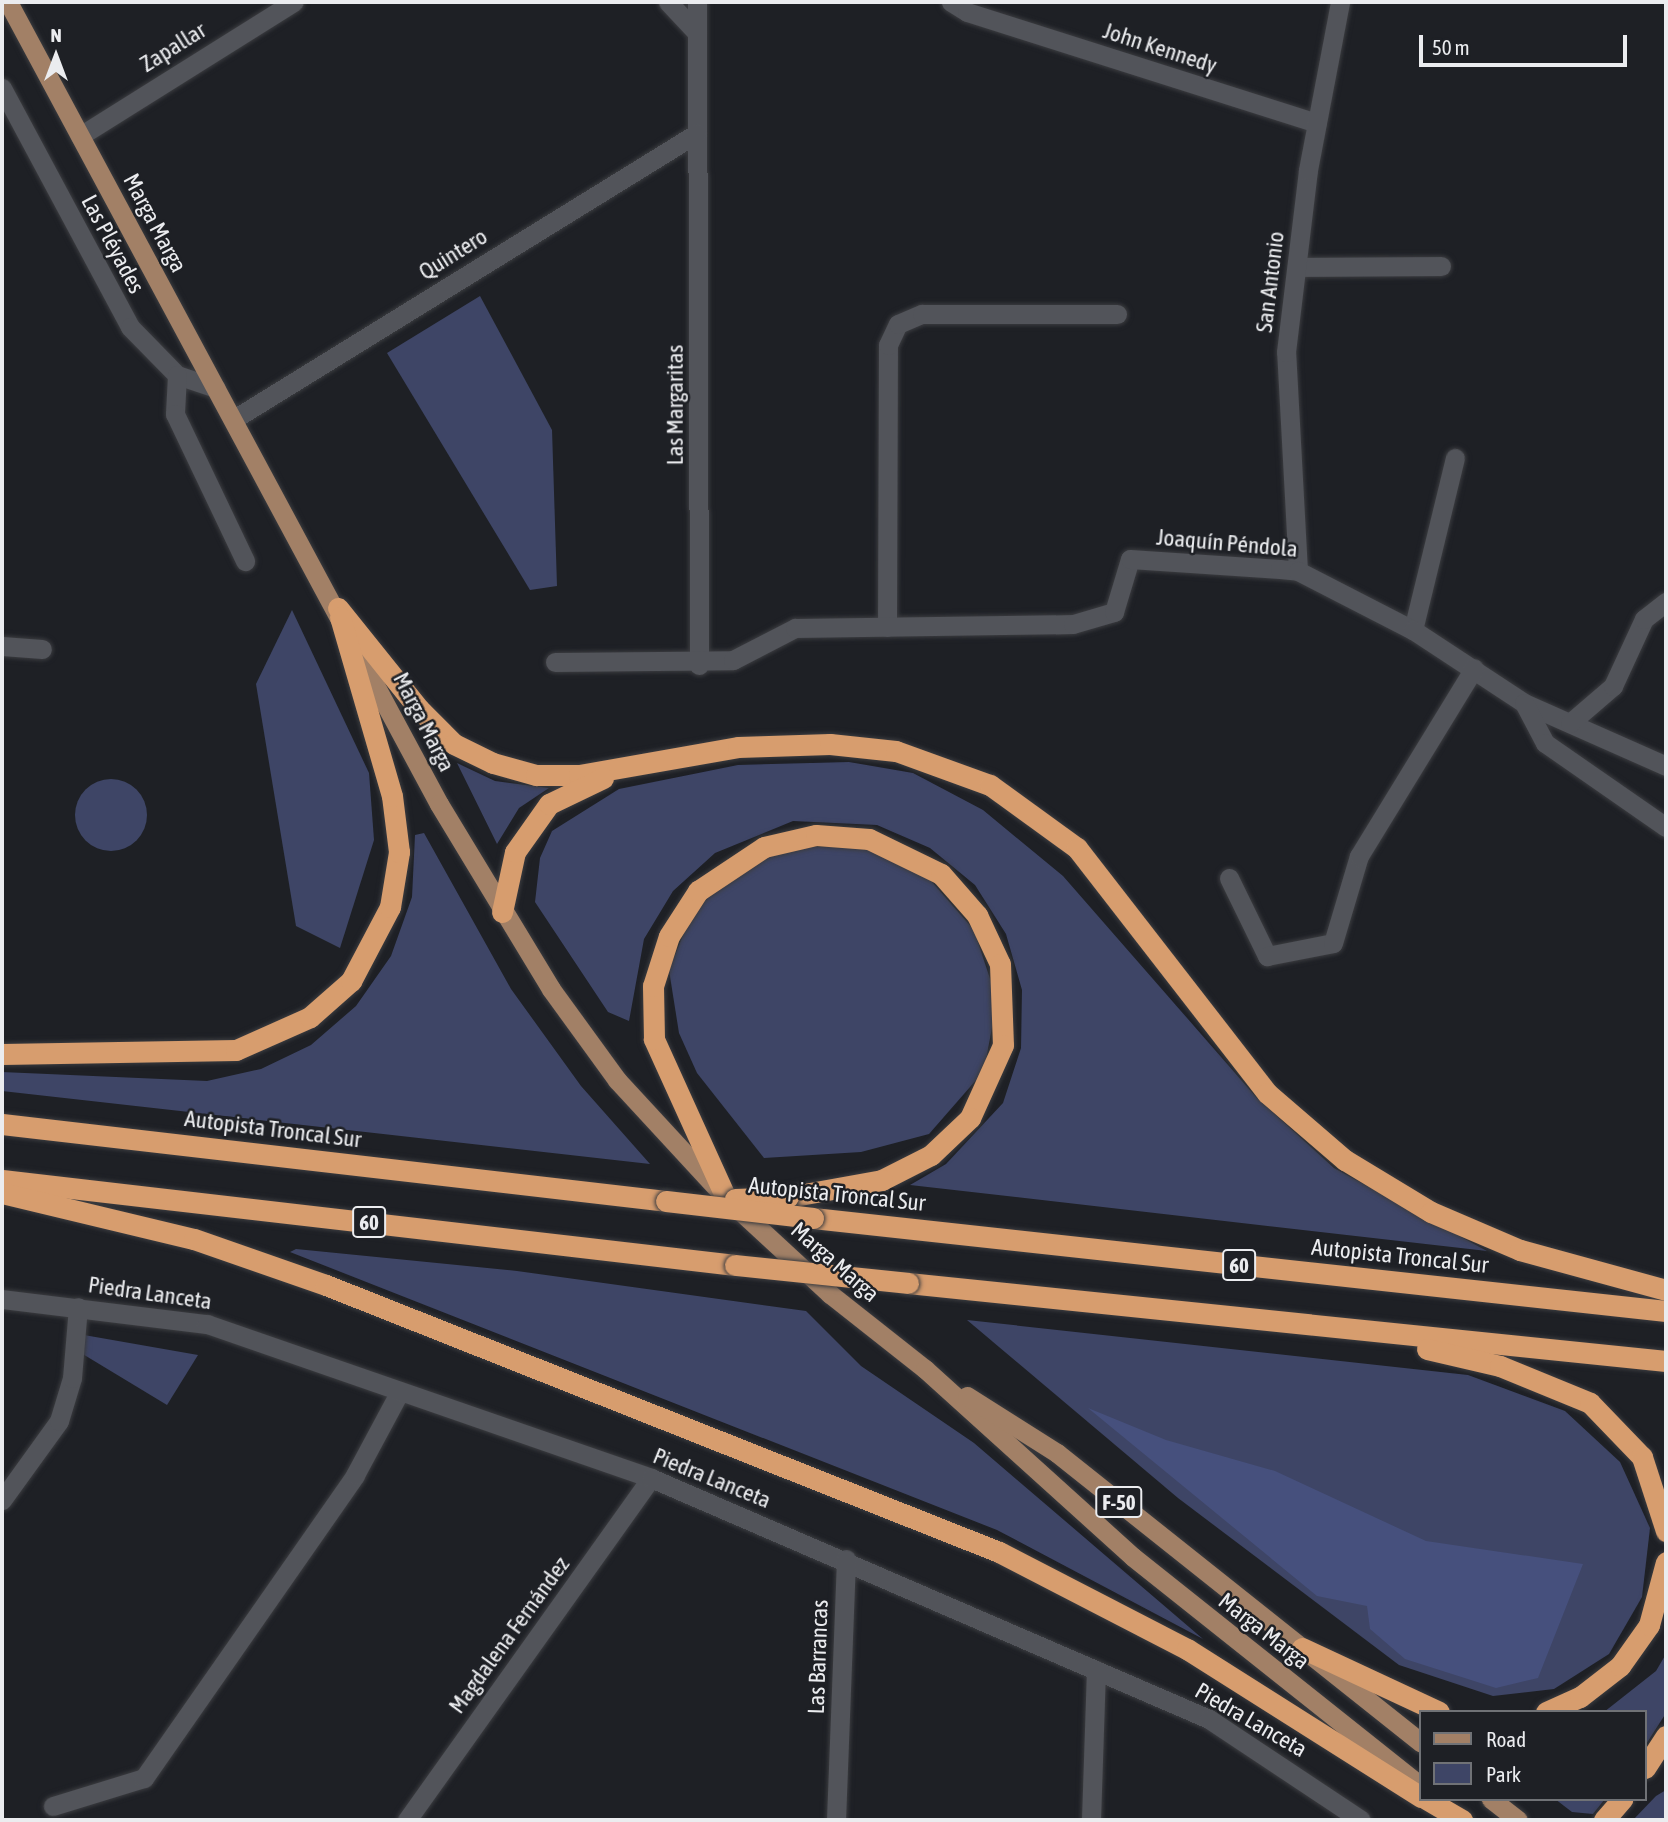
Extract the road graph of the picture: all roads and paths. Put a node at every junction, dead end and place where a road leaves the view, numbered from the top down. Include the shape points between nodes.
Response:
1 (8, 2) edge
2 (294, 2) edge
3 (668, 2) edge
4 (697, 2) edge
5 (951, 2) edge
6 (1340, 2) edge
7 (697, 33) junction
8 (2, 88) edge
9 (1317, 123) junction
10 (697, 133) junction
11 (80, 136) junction
12 (1441, 266) dead end
13 (1297, 267) junction
14 (1117, 314) dead end
15 (177, 375) junction
16 (216, 388) junction
17 (234, 419) junction
18 (1455, 458) dead end
19 (245, 561) dead end
20 (1298, 571) junction
21 (1666, 602) edge
22 (338, 608) junction
23 (887, 627) junction
24 (1413, 630) junction
25 (2, 646) edge
26 (42, 649) dead end
27 (555, 662) dead end
28 (699, 665) junction
29 (1474, 668) junction
30 (1524, 703) junction
31 (1570, 723) junction
32 (1666, 766) edge
33 (621, 769) junction
34 (1666, 827) edge
35 (1229, 878) dead end
36 (502, 912) junction
37 (2, 1054) edge
38 (2, 1124) edge
39 (2, 1180) edge
40 (2, 1193) edge
41 (726, 1198) junction
42 (666, 1201) junction
43 (1666, 1290) edge
44 (2, 1299) edge
45 (78, 1307) junction
46 (1666, 1311) edge
47 (1350, 1330) junction
48 (1666, 1361) edge
49 (925, 1369) junction
50 (399, 1393) junction
51 (11, 1474) edge
52 (651, 1478) junction
53 (2, 1500) edge
54 (1666, 1531) edge
55 (846, 1559) junction
56 (1666, 1562) edge
57 (1303, 1648) junction
58 (1096, 1670) junction
59 (1435, 1710) edge
60 (1550, 1710) edge
61 (1666, 1736) edge
62 (1420, 1742) edge
63 (840, 1757) junction
64 (1647, 1765) edge
65 (1420, 1785) edge
66 (1420, 1796) edge
67 (1429, 1801) edge
68 (1440, 1801) edge
69 (1494, 1801) edge
70 (1620, 1801) edge
71 (53, 1806) dead end
72 (407, 1820) edge
73 (836, 1820) edge
74 (842, 1820) edge
75 (1091, 1820) edge
76 (1361, 1820) edge
77 (1464, 1820) edge
78 (1518, 1820) edge
79 (1604, 1820) edge

1 - 11 main road, Marga Marga
2 - 11 street, Zapallar
3 - 7 street
4 - 7 street, Las Margaritas
5 - 9 street, John Kennedy via 967,12
6 - 9 street, San Antonio
7 - 10 street, Las Margaritas
8 - 15 street, Las Pléyades via 130,327
9 - 13 street, San Antonio
10 - 17 street, Quintero
10 - 28 street, Las Margaritas
11 - 16 main road, Marga Marga
12 - 13 street
13 - 20 street, San Antonio via 1286,352
14 - 23 street via 922,314 898,324 888,345
15 - 16 street, Las Pléyades
15 - 19 street via 175,414
16 - 17 main road, Marga Marga
17 - 22 main road, Marga Marga
18 - 24 street
20 - 23 street, Joaquín Péndola via 1130,559 1114,612 1073,624
20 - 24 street, Joaquín Péndola
21 - 31 street via 1644,619 1613,685
22 - 33 highway via 454,744 536,775
22 - 36 main road, Marga Marga
22 - 37 highway via 392,796 399,852 387,916 351,981 310,1017 236,1050
23 - 28 street, Joaquín Péndola via 795,628 733,660
24 - 29 street, Joaquín Péndola
25 - 26 street
27 - 28 street
29 - 30 street, Joaquín Péndola
29 - 35 street via 1359,856 1333,943 1266,956
30 - 31 street, Joaquín Péndola
30 - 34 street via 1545,743
31 - 32 street, Joaquín Péndola
33 - 36 highway via 549,804 515,852
33 - 43 highway via 738,747 830,744 896,751 990,785 1077,848 1267,1093 1345,1160 1431,1212 1520,1250
36 - 41 main road, Marga Marga via 617,1080
38 - 42 highway, Autopista Troncal Sur / 60
39 - 47 highway, 60, bridge
40 - 66 highway via 194,1239 326,1285 999,1552 1187,1649
41 - 42 highway, bridge via 654,1039 653,986 668,936 708,882 764,847 816,835 869,839 941,874 977,915 1002,977 1003,1045 978,1107 931,1155 882,1180 788,1197
41 - 49 main road, Marga Marga
42 - 46 highway, Autopista Troncal Sur / 60, bridge
44 - 45 street, Piedra Lanceta
45 - 50 street, Piedra Lanceta via 207,1324
45 - 51 street via 72,1378 59,1421
47 - 48 highway, 60
47 - 54 highway via 1500,1366 1590,1403 1642,1457
49 - 57 main road, Marga Marga / F-50 via 1057,1453
49 - 65 main road, Marga Marga / F-50 via 1133,1557
50 - 52 street, Piedra Lanceta
50 - 71 street via 355,1475 144,1778
51 - 53 street
52 - 55 street, Piedra Lanceta
52 - 72 street, Magdalena Fernández
55 - 58 street, Piedra Lanceta
55 - 63 street, Las Barrancas
56 - 60 highway via 1658,1602 1636,1646 1601,1683
57 - 59 highway
57 - 62 main road, Marga Marga / F-50
58 - 75 street
58 - 76 street, Piedra Lanceta via 1209,1719
61 - 64 highway
63 - 73 street, Las Barrancas
63 - 74 street, Las Barrancas
67 - 77 highway
68 - 77 main road
69 - 78 main road
70 - 79 highway

